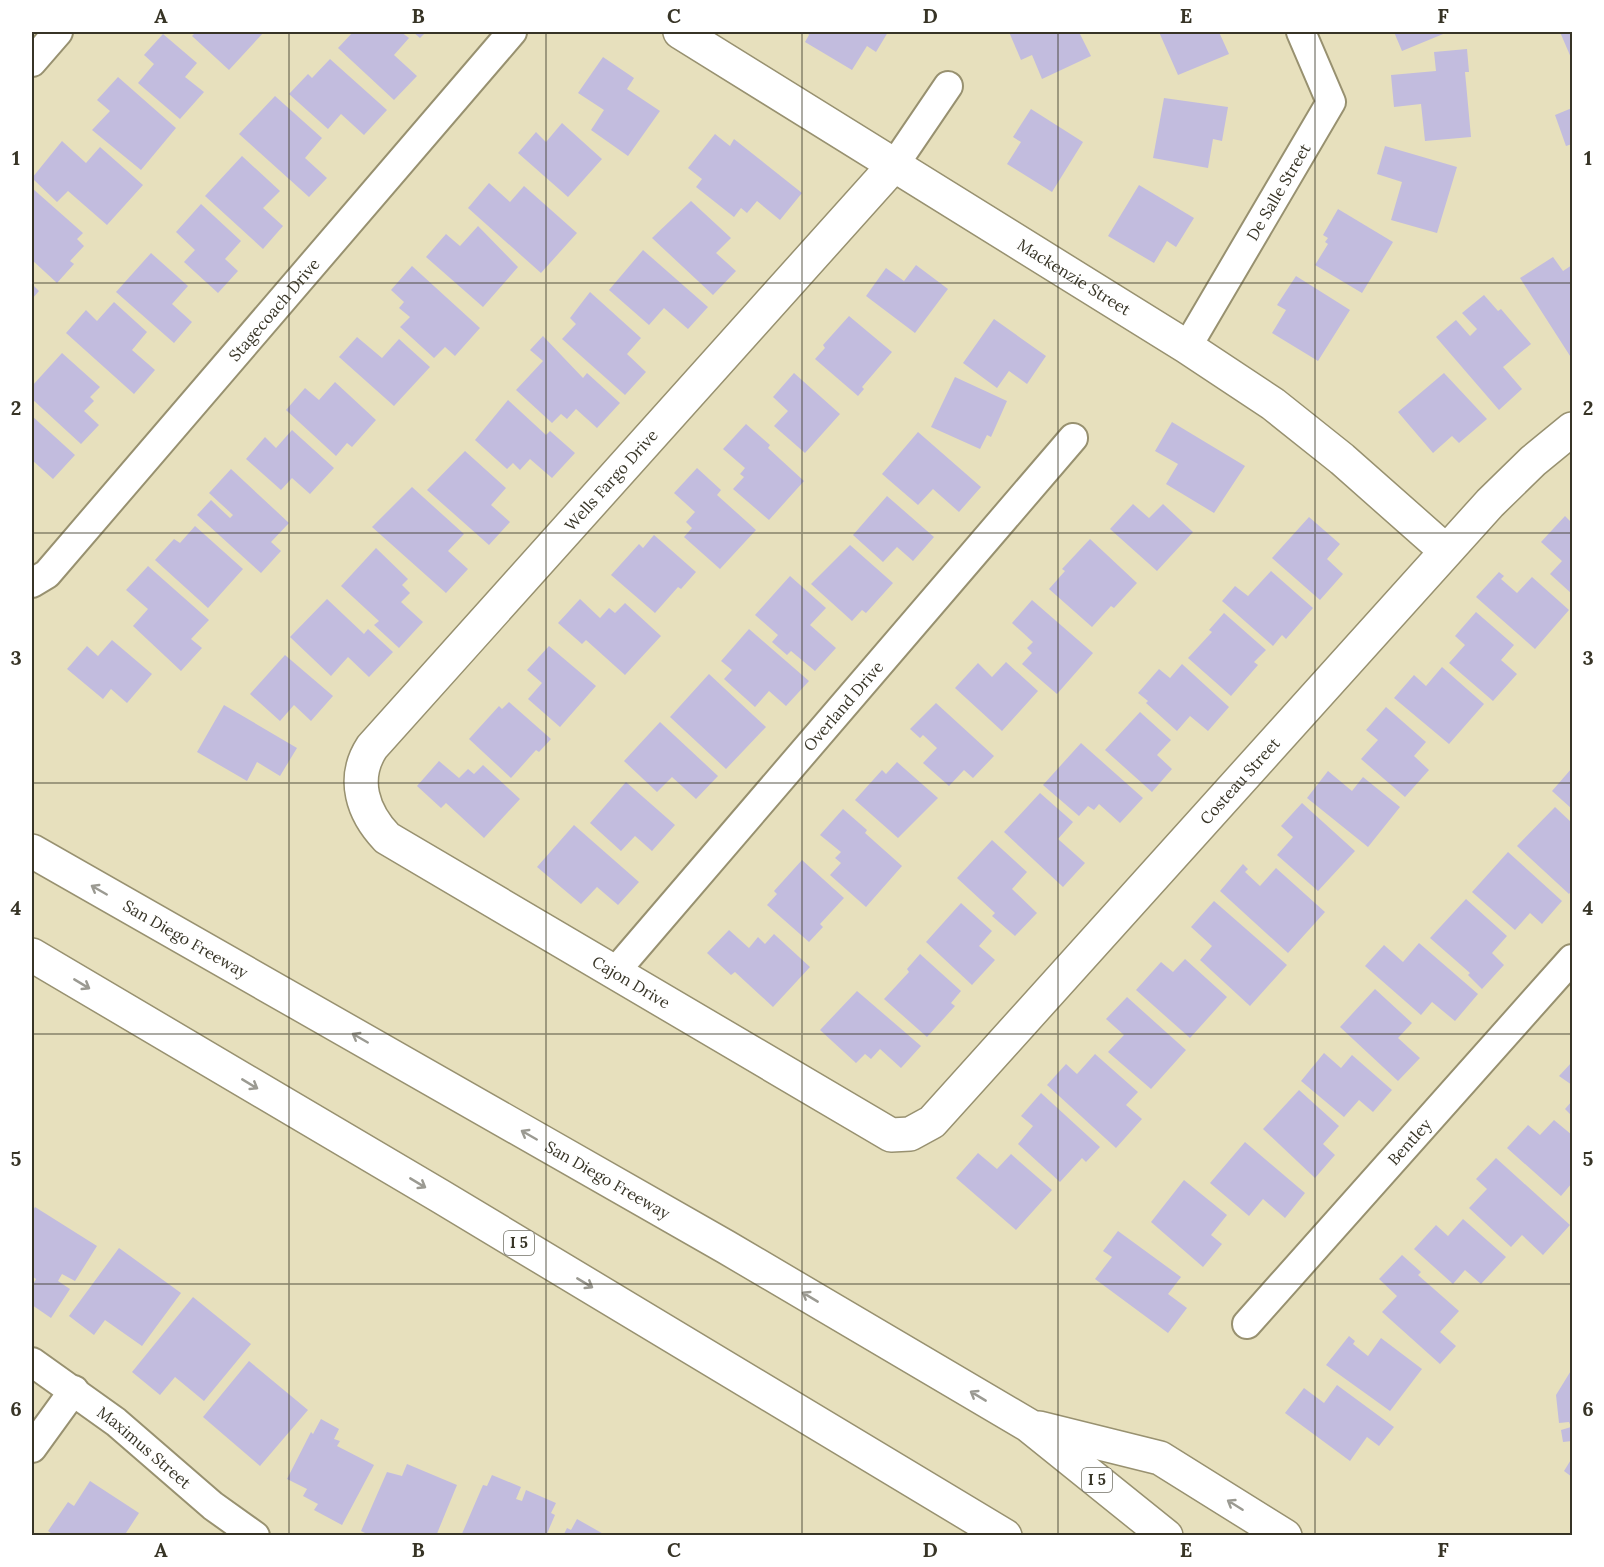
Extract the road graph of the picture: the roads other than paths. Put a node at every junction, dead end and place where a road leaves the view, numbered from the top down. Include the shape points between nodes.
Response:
1 (58, 32) edge
2 (512, 32) edge
3 (680, 32) edge
4 (1301, 32) edge
5 (32, 62) edge
6 (948, 86) dead end
7 (895, 164) junction
8 (1187, 347) junction
9 (1572, 429) edge
10 (1073, 438) dead end
11 (1446, 551) junction
12 (32, 583) edge
13 (366, 809) joint
14 (32, 851) edge
15 (32, 955) edge
16 (1572, 959) edge
17 (614, 973) junction
18 (910, 1134) joint
19 (1247, 1324) dead end
20 (32, 1362) edge
21 (74, 1390) junction
22 (1028, 1425) junction
23 (32, 1448) edge
24 (255, 1536) edge
25 (1005, 1536) edge
26 (1166, 1536) edge
27 (1285, 1536) edge

1 - 5 street
2 - 12 street, Stagecoach Drive via 47,574
3 - 7 main road, Mackenzie Street
4 - 8 street, De Salle Street via 1331,102
6 - 7 street
7 - 8 main road, Mackenzie Street
7 - 13 main road, Wells Fargo Drive via 372,747 365,756 361,782
8 - 11 main road, Mackenzie Street via 1274,404
9 - 11 main road, Costeau Street via 1533,461
10 - 17 street, Overland Drive
11 - 18 main road, Costeau Street via 932,1122
13 - 17 main road, Cajon Drive via 387,838
22 -> 14 main road, San Diego Freeway / I 5 via 726,1247
15 -> 25 main road, I 5
16 - 19 street, Bentley
17 - 18 main road, Cajon Drive via 891,1135
20 - 21 street, Maximus Street
21 - 23 street
21 - 24 street, Maximus Street via 213,1506
22 - 26 main road, San Diego Freeway / I 5
27 -> 22 main road via 1160,1458

